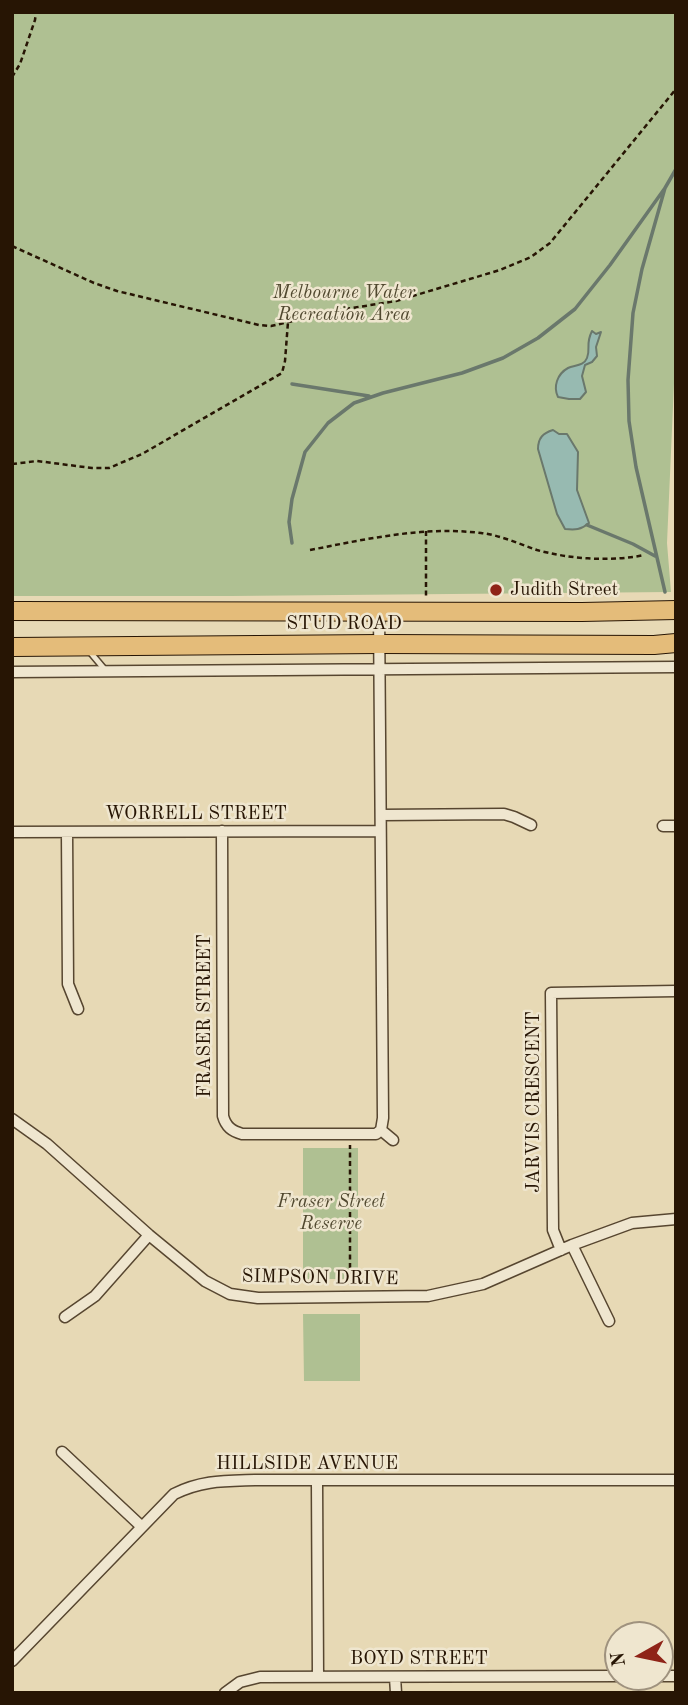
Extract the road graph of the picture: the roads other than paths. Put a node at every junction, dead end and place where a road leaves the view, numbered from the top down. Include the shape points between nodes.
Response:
1 (676, 610) edge
2 (12, 611) edge
3 (379, 611) junction
4 (676, 643) edge
5 (380, 644) junction
6 (85, 646) junction
7 (12, 647) edge
8 (676, 667) edge
9 (381, 670) junction
10 (106, 671) junction
11 (12, 672) edge
12 (381, 815) junction
13 (531, 825) dead end
14 (663, 826) dead end
15 (676, 826) edge
16 (222, 831) junction
17 (380, 831) junction
18 (12, 832) edge
19 (67, 832) junction
20 (676, 991) edge
21 (78, 1009) dead end
22 (12, 1119) edge
23 (381, 1130) junction
24 (393, 1140) dead end
25 (676, 1219) edge
26 (149, 1235) junction
27 (572, 1245) junction
28 (561, 1250) junction
29 (65, 1317) dead end
30 (609, 1321) dead end
31 (62, 1452) dead end
32 (676, 1480) edge
33 (317, 1481) junction
34 (141, 1526) junction
35 (12, 1661) edge
36 (604, 1676) edge
37 (318, 1677) junction
38 (395, 1677) junction
39 (225, 1693) edge
40 (396, 1693) edge

1 - 3 highway, STUD ROAD
2 - 3 highway, STUD ROAD
3 - 5 street
4 - 5 highway, STUD ROAD
5 - 6 highway, STUD ROAD
5 - 9 street
6 - 7 highway, STUD ROAD
6 - 10 lane
8 - 9 street
9 - 10 street
9 - 12 street
10 - 11 street
12 - 13 street via 504,814
12 - 17 street
14 - 15 street
16 - 17 street, WORRELL STREET
16 - 19 street, WORRELL STREET
16 - 23 street, FRASER STREET via 225,1123 242,1134
17 - 23 street
18 - 19 street, WORRELL STREET
19 - 21 street via 68,984
20 - 28 street, JARVIS CRESCENT via 551,993 552,1230
22 - 26 street, SIMPSON DRIVE via 47,1144
23 - 24 street
25 - 27 street, SIMPSON DRIVE via 632,1223
26 - 28 street, SIMPSON DRIVE via 205,1281 230,1294 258,1298 428,1296 484,1284
26 - 29 street via 96,1296
27 - 28 street, SIMPSON DRIVE
27 - 30 street
31 - 34 street
32 - 33 street, HILLSIDE AVENUE
33 - 34 street, HILLSIDE AVENUE via 209,1481 174,1494
33 - 37 street
34 - 35 street, HILLSIDE AVENUE
36 - 38 street, BOYD STREET
37 - 38 street, BOYD STREET
37 - 39 street, BOYD STREET via 251,1678
38 - 40 street

